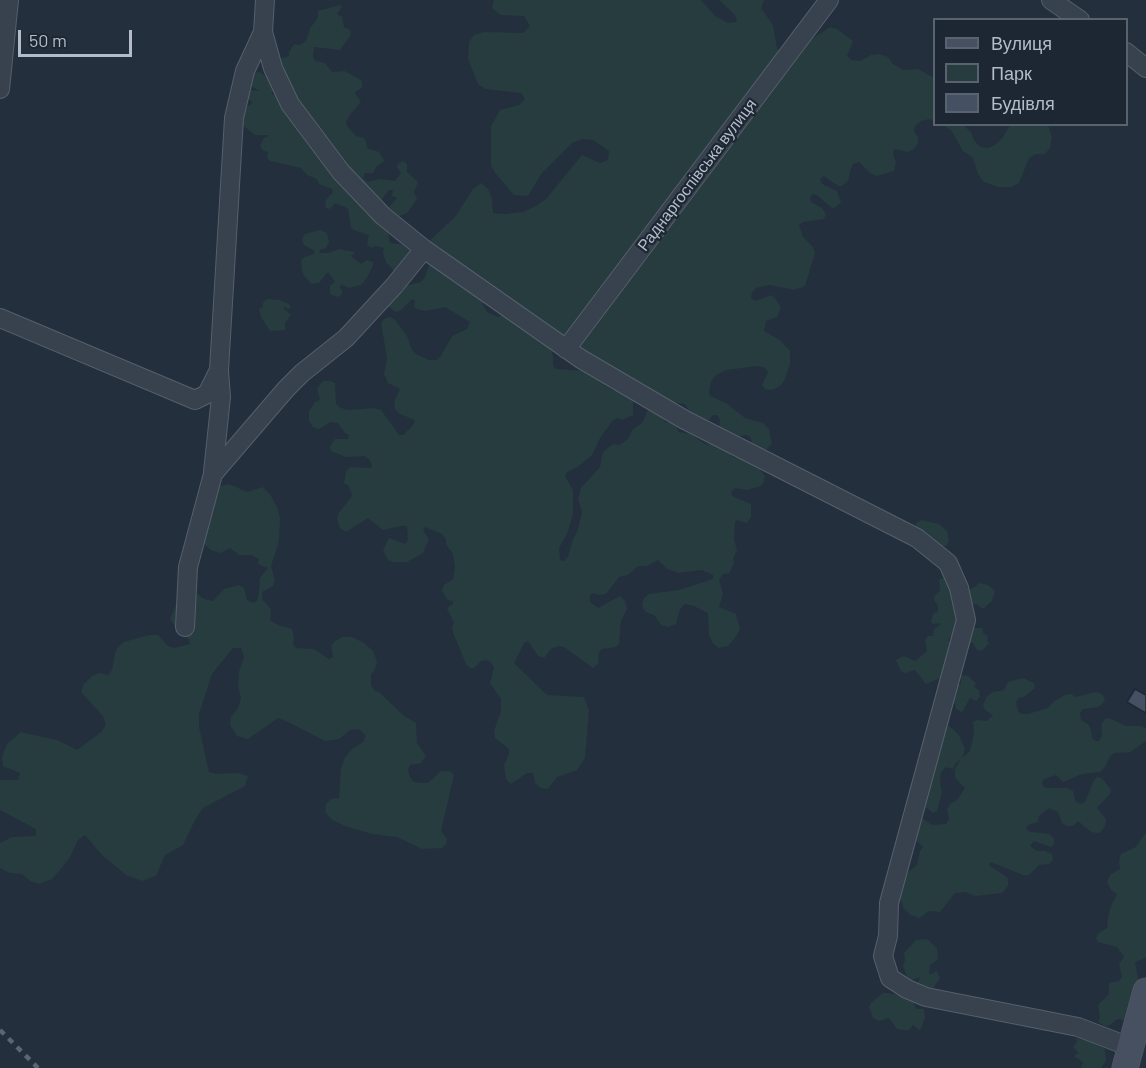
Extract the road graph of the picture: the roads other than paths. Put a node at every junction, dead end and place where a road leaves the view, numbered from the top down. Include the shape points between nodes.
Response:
1 (9, 0) edge
2 (266, 0) edge
3 (829, 0) edge
4 (1051, 0) edge
5 (1077, 18) edge
6 (263, 32) junction
7 (1128, 54) edge
8 (1146, 68) edge
9 (0, 89) edge
10 (424, 249) junction
11 (0, 318) edge
12 (566, 349) junction
13 (219, 370) junction
14 (213, 474) junction
15 (186, 627) dead end
16 (1146, 990) edge
17 (1127, 1057) edge

1 - 9 street
2 - 6 street
3 - 12 street, Раднаргоспівська вулиця
4 - 5 street
6 - 10 street via 273,68 290,104 312,136 383,216
6 - 13 street via 245,71 234,118
7 - 8 street
10 - 12 street
10 - 14 street via 346,338 286,389
11 - 13 street via 195,400 207,394
12 - 17 street via 685,420 917,538 948,563 966,620 889,903 883,956 890,978 926,997 1078,1027
13 - 14 street via 221,398
14 - 15 street via 188,567
16 - 17 street

